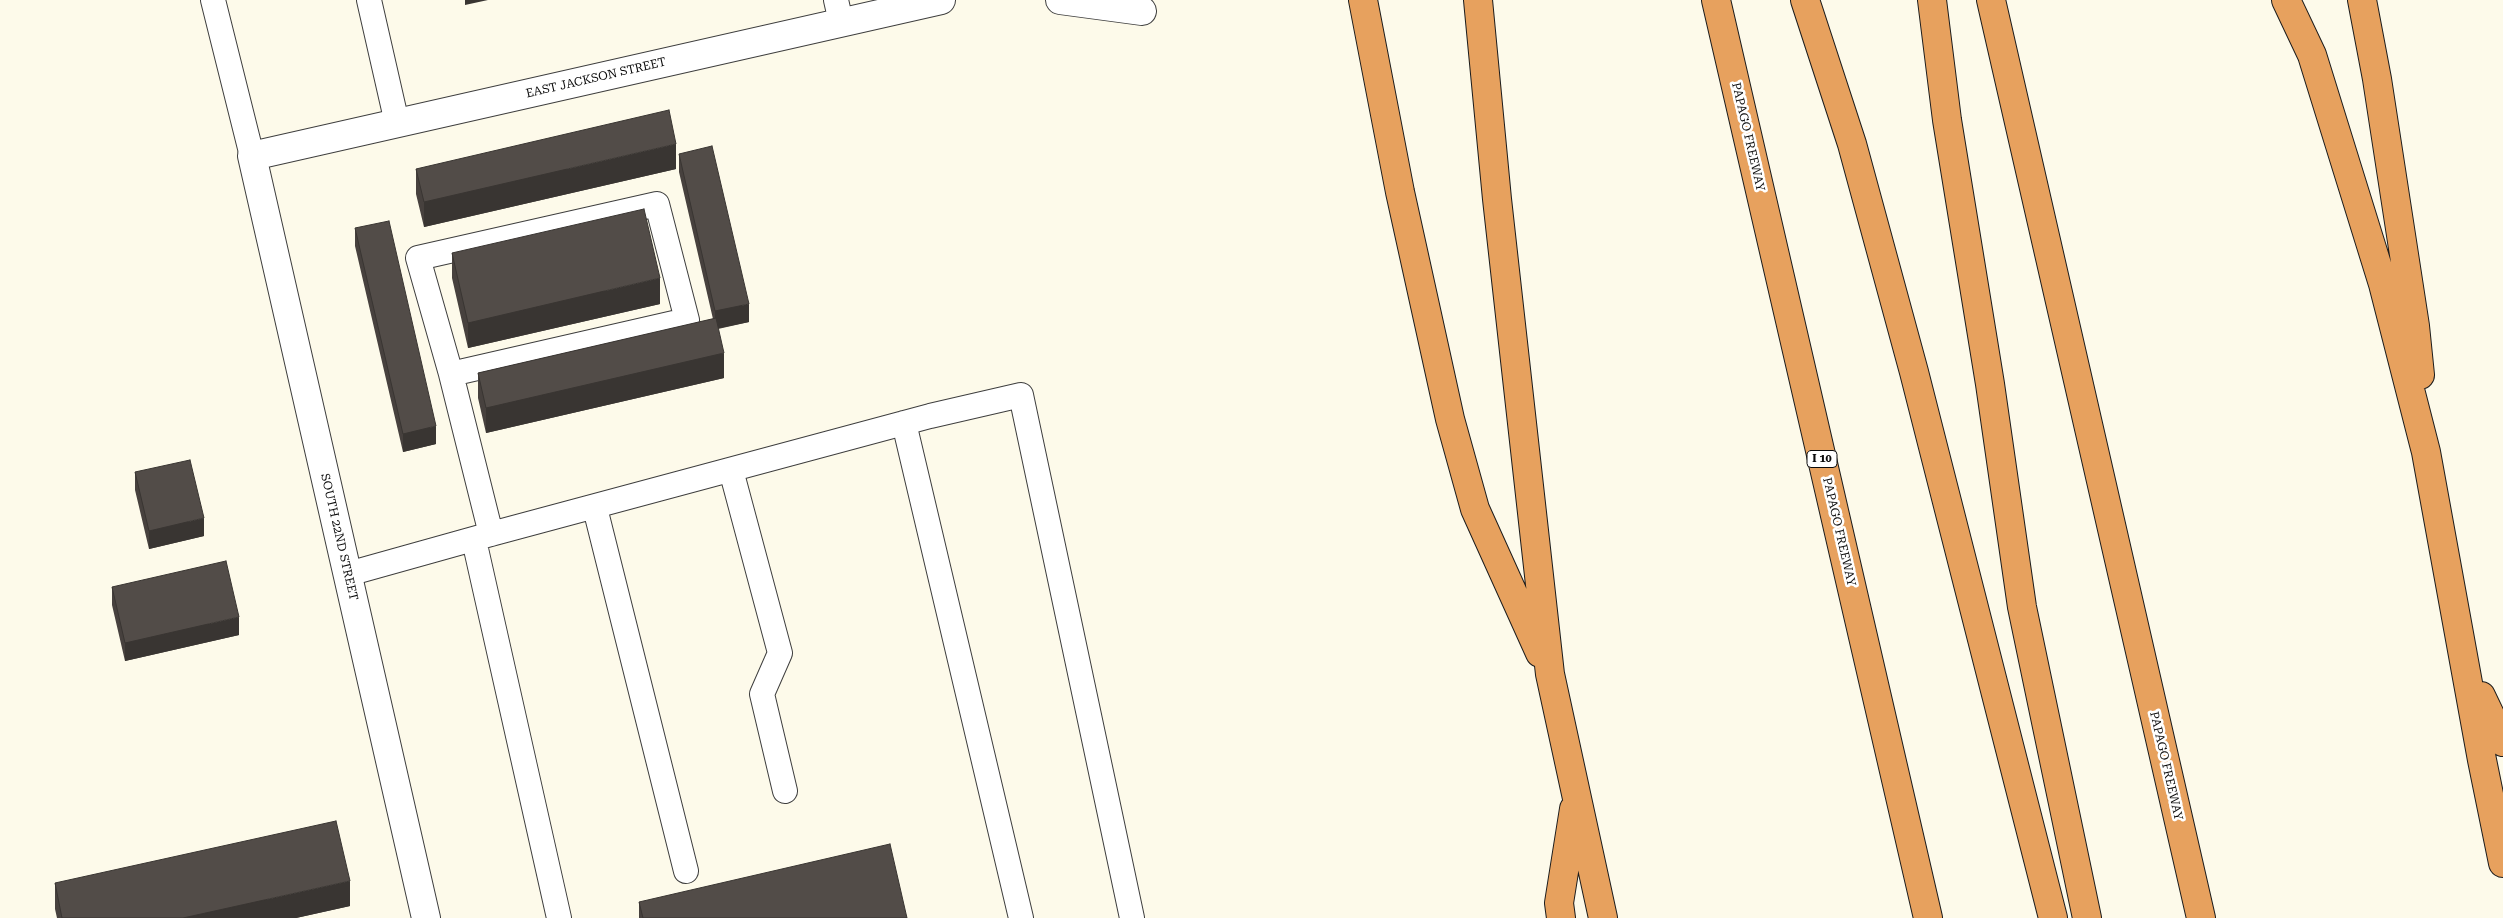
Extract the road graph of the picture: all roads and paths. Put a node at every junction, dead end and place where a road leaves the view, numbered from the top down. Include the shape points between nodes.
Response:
1 (213, 0) edge
2 (369, 0) edge
3 (941, 0) edge
4 (1060, 0) edge
5 (1363, 0) edge
6 (1478, 0) edge
7 (1716, 0) edge
8 (1805, 0) edge
9 (1932, 0) edge
10 (1991, 0) edge
11 (2286, 0) edge
12 (2362, 0) edge
13 (838, 11) edge
14 (1142, 11) dead end
15 (397, 123) junction
16 (252, 156) junction
17 (451, 374) junction
18 (904, 423) junction
19 (2426, 452) junction
20 (731, 470) junction
21 (594, 508) junction
22 (482, 537) junction
23 (348, 574) junction
24 (2464, 656) junction
25 (1550, 674) junction
26 (2503, 742) edge
27 (785, 791) dead end
28 (1576, 795) junction
29 (2503, 863) edge
30 (686, 871) dead end
31 (2201, 917) edge
32 (426, 918) edge
33 (559, 918) edge
34 (1021, 918) edge
35 (1132, 918) edge
36 (1561, 918) edge
37 (1603, 918) edge
38 (1928, 918) edge
39 (2053, 918) edge
40 (2087, 918) edge

1 - 16 lane
2 - 15 lane
3 - 13 street, EAST JACKSON STREET
4 - 14 street
5 - 25 highway via 1400,192 1450,419 1475,509
6 - 25 highway
7 - 38 highway, PAPAGO FREEWAY / I 10
8 - 39 highway via 1852,144 1914,372
9 - 40 highway via 1947,120 2022,607
10 - 31 highway, PAPAGO FREEWAY
11 - 19 highway via 2318,74 2383,284
12 - 19 highway via 2416,326
13 - 15 street, EAST JACKSON STREET
15 - 16 street, EAST JACKSON STREET
16 - 23 street, SOUTH 22ND STREET
17 - 17 lane via 418,258 657,204 687,320
17 - 22 lane
18 - 20 lane
18 - 34 lane
18 - 35 lane via 1021,395
19 - 24 highway
20 - 21 lane
20 - 27 lane via 780,653 762,694
21 - 22 lane
21 - 30 lane
22 - 23 lane
22 - 33 lane
23 - 32 street, SOUTH 22ND STREET
24 - 26 highway
24 - 29 highway
25 - 28 highway
28 - 36 highway via 1558,903
28 - 37 highway

